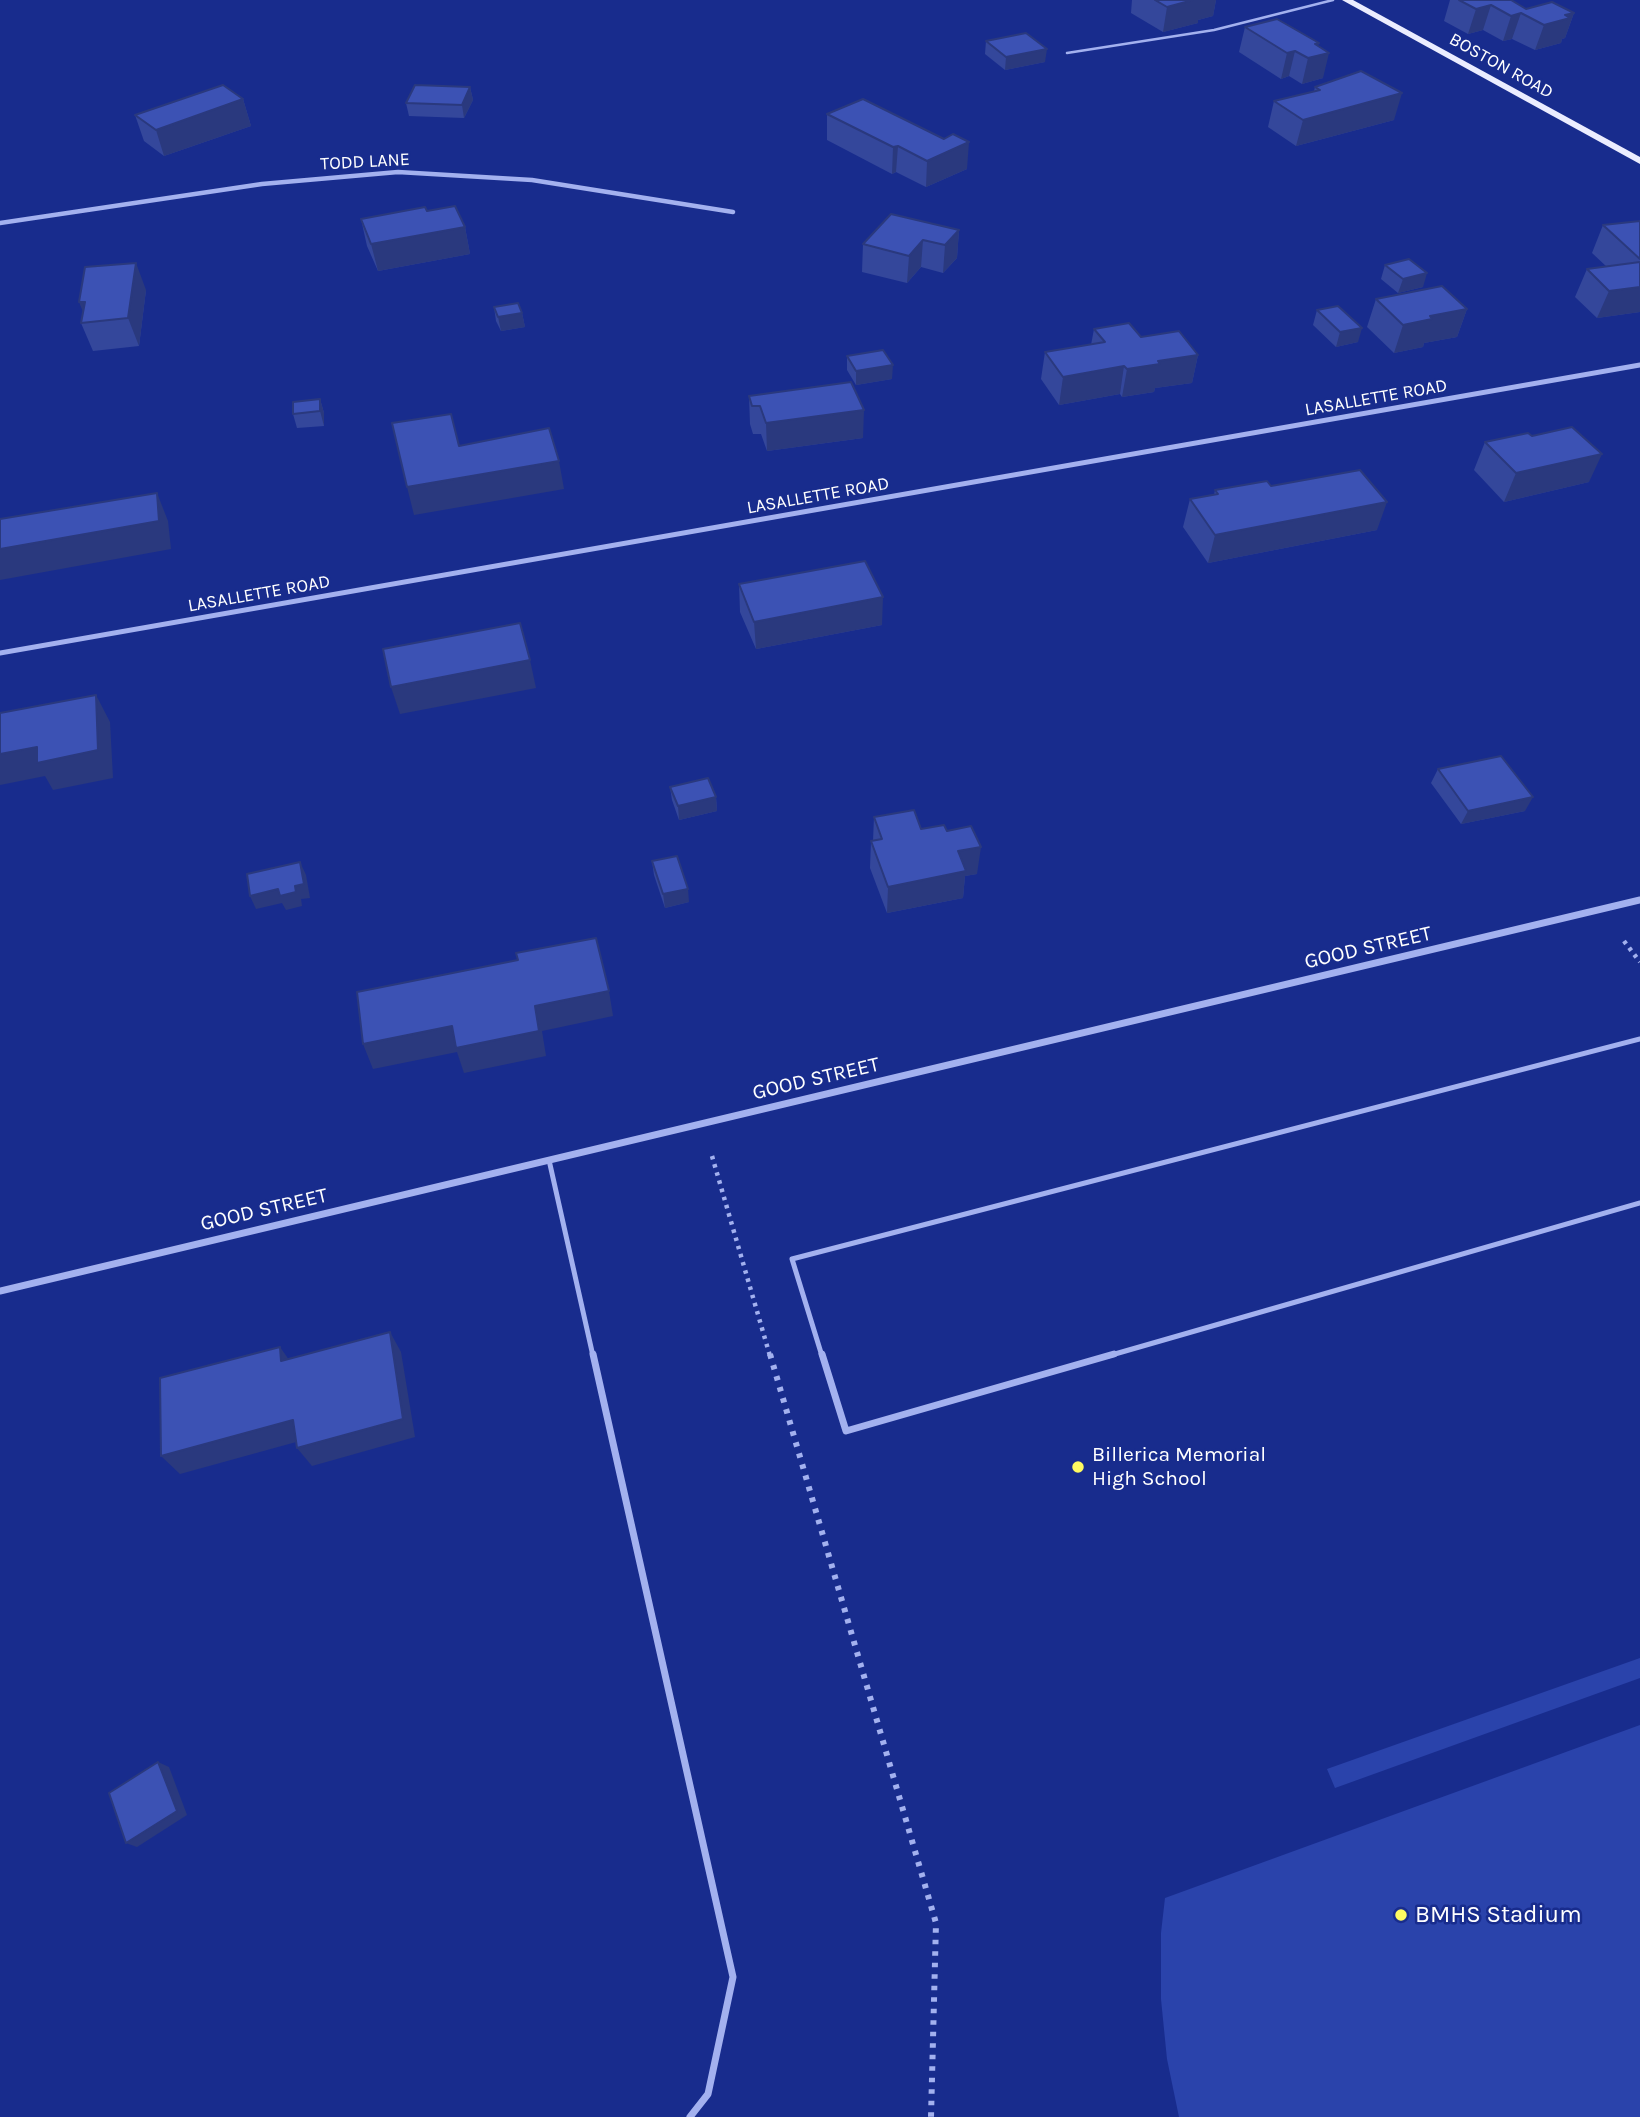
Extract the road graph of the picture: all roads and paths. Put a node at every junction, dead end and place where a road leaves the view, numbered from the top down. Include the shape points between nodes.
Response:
1 (1333, 0) edge
2 (1346, 0) edge
3 (1067, 53) dead end
4 (1640, 161) edge
5 (733, 212) dead end
6 (0, 223) edge
7 (1640, 365) edge
8 (0, 653) edge
9 (1640, 900) edge
10 (1640, 1038) edge
11 (702, 1124) junction
12 (549, 1160) junction
13 (1640, 1203) edge
14 (0, 1291) edge
15 (690, 2117) edge
16 (931, 2117) edge

1 - 3 lane via 1214,30
2 - 4 main road, BOSTON ROAD
5 - 6 street, TODD LANE via 515,178 398,173 262,184
7 - 8 street, LASALLETTE ROAD
9 - 11 street, GOOD STREET
10 - 13 lane via 792,1259 846,1431
11 - 12 street, GOOD STREET
11 - 16 path via 936,1923
12 - 14 street, GOOD STREET
12 - 15 lane via 733,1977 708,2094

